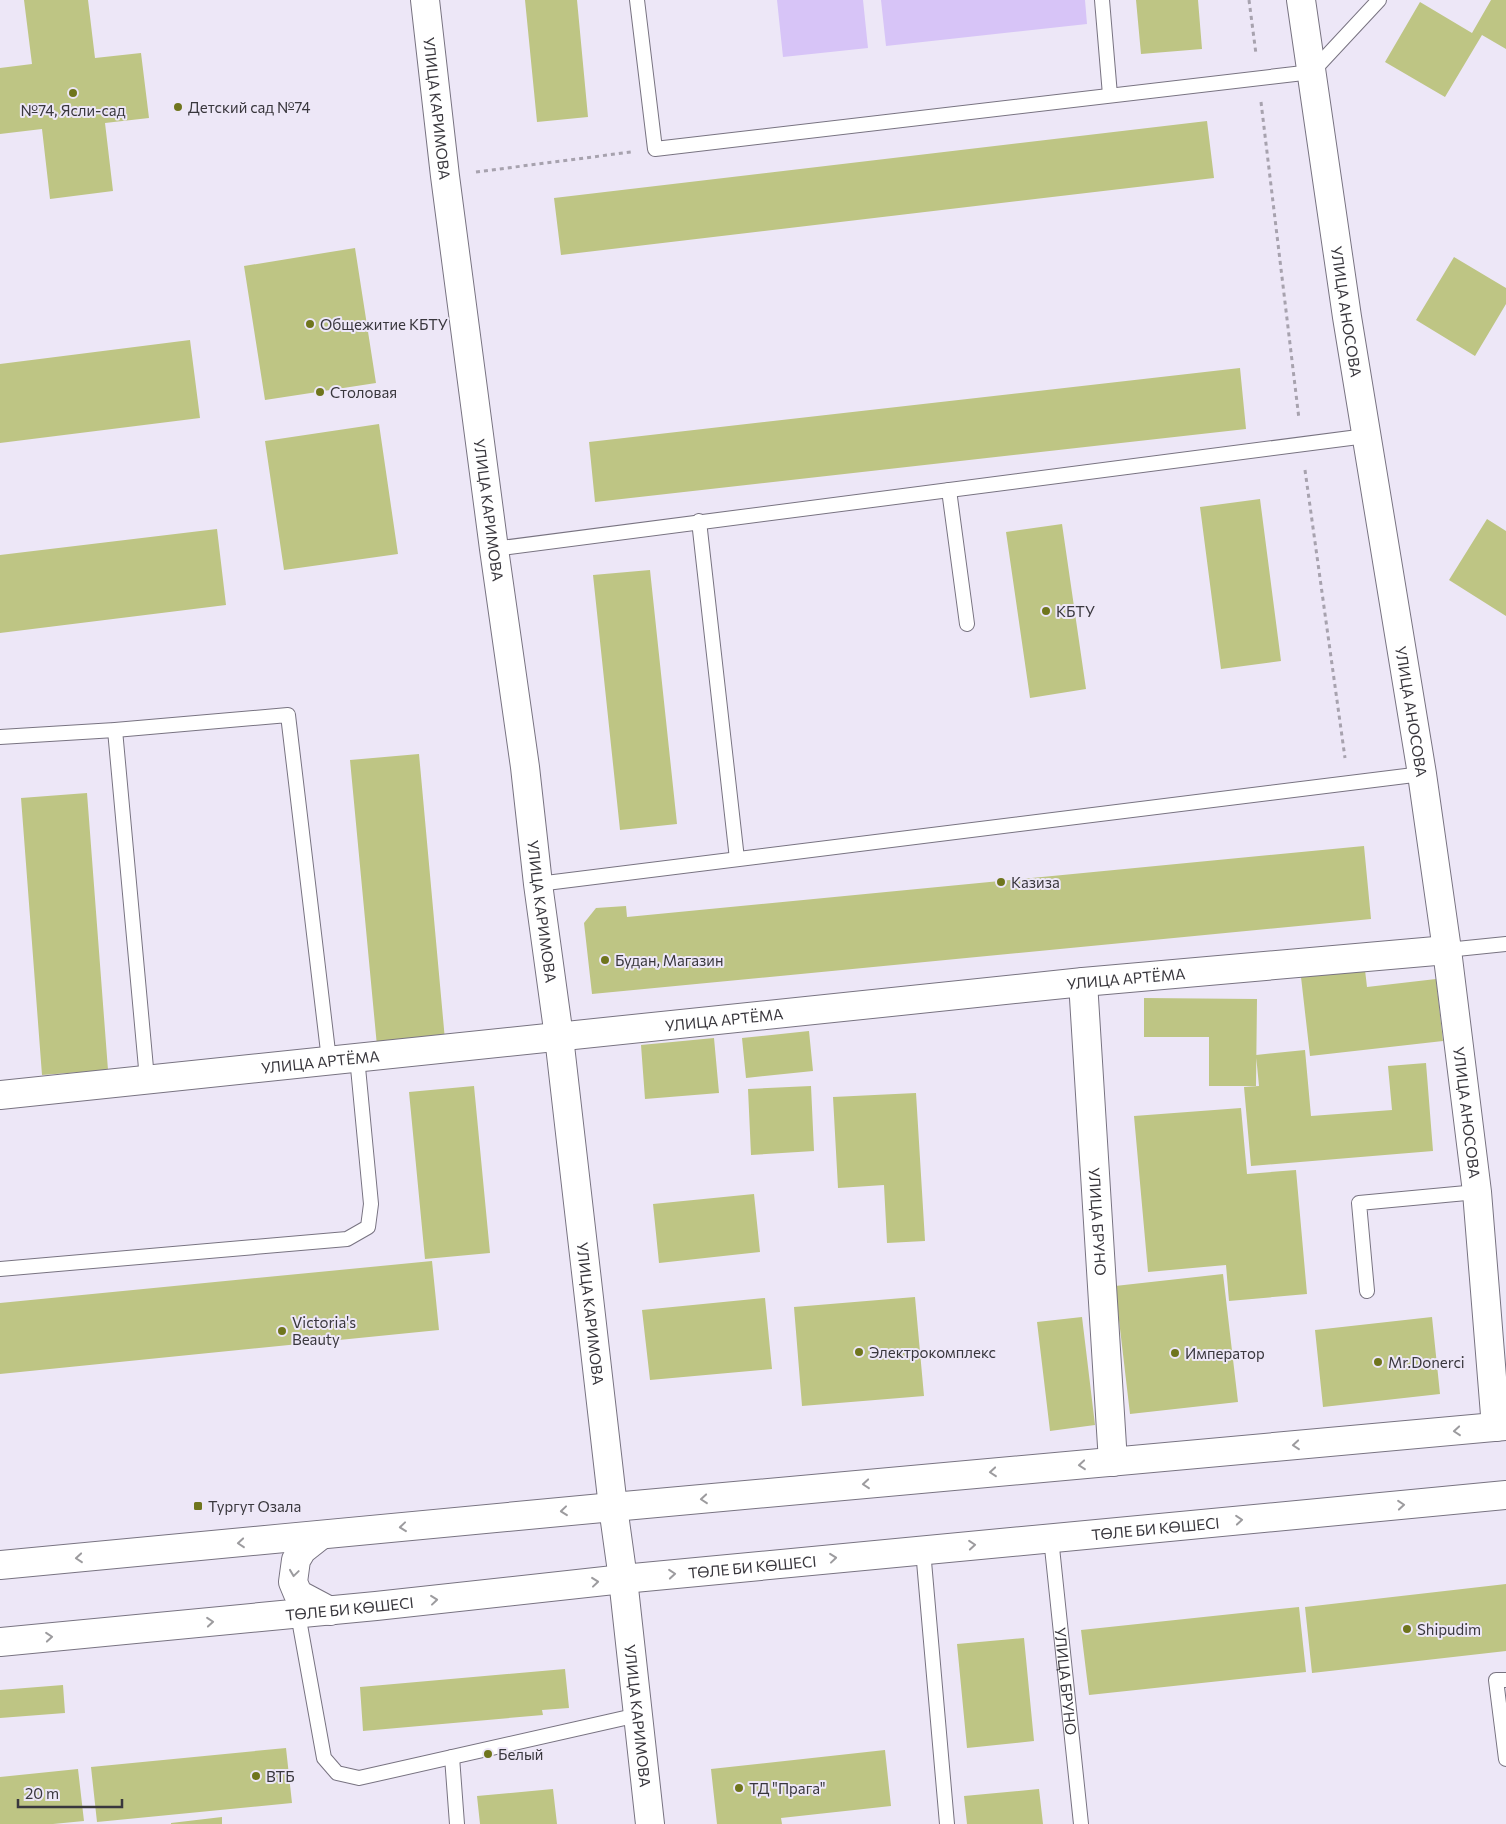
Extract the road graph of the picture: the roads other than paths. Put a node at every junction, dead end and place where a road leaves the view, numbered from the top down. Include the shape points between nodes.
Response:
1 (425, 0) edge
2 (637, 0) edge
3 (1102, 0) edge
4 (1302, 0) edge
5 (1379, 0) edge
6 (1312, 72) junction
7 (1110, 95) junction
8 (1366, 436) junction
9 (949, 490) junction
10 (699, 521) junction
11 (494, 549) junction
12 (967, 624) dead end
13 (115, 730) junction
14 (0, 737) edge
15 (1422, 774) junction
16 (737, 859) junction
17 (538, 884) junction
18 (1506, 944) edge
19 (1447, 950) junction
20 (1083, 982) junction
21 (559, 1037) junction
22 (358, 1057) junction
23 (329, 1060) junction
24 (148, 1079) junction
25 (0, 1095) edge
26 (1477, 1192) junction
27 (0, 1268) edge
28 (1367, 1291) dead end
29 (1501, 1427) edge
30 (1114, 1462) junction
31 (1506, 1494) edge
32 (613, 1506) junction
33 (321, 1535) junction
34 (1051, 1538) junction
35 (923, 1550) junction
36 (0, 1566) edge
37 (623, 1578) junction
38 (330, 1611) junction
39 (298, 1614) junction
40 (0, 1642) edge
41 (1506, 1680) edge
42 (638, 1715) junction
43 (452, 1757) junction
44 (1506, 1759) edge
45 (457, 1824) edge
46 (650, 1824) edge
47 (947, 1824) edge
48 (1081, 1824) edge

1 - 11 street, УЛИЦА КАРИМОВА
2 - 7 lane via 655,149
3 - 7 lane
4 - 6 street, УЛИЦА АНОСОВА
5 - 6 lane
6 - 7 lane
6 - 8 street, УЛИЦА АНОСОВА
8 - 9 lane
8 - 15 street, УЛИЦА АНОСОВА
9 - 10 lane
9 - 12 lane
10 - 11 lane
10 - 16 lane
11 - 17 street, УЛИЦА КАРИМОВА
13 - 14 lane
13 - 23 lane via 288,715
13 - 24 lane
15 - 16 lane
15 - 19 street, УЛИЦА АНОСОВА
16 - 17 lane
17 - 21 street, УЛИЦА КАРИМОВА
18 - 19 lane
19 - 20 street, УЛИЦА АРТЁМА
19 - 26 street, УЛИЦА АНОСОВА
20 - 21 street, УЛИЦА АРТЁМА
20 - 30 street, УЛИЦА БРУНО
21 - 22 street, УЛИЦА АРТЁМА
21 - 32 street, УЛИЦА КАРИМОВА
22 - 23 street, УЛИЦА АРТЁМА
22 - 27 lane via 371,1204 368,1227 346,1239
23 - 24 street, УЛИЦА АРТЁМА
24 - 25 street, УЛИЦА АРТЁМА
26 - 28 lane via 1359,1202
26 - 29 street, УЛИЦА АНОСОВА
29 -> 30 street
30 -> 32 street
34 -> 31 street, ТӨЛЕ БИ КӨШЕСІ
32 -> 33 street
32 - 37 street, УЛИЦА КАРИМОВА
33 -> 36 street
33 -> 38 street via 302,1550 296,1560 293,1582 298,1594
35 -> 34 street, ТӨЛЕ БИ КӨШЕСІ
34 - 48 lane, УЛИЦА БРУНО
37 -> 35 street, ТӨЛЕ БИ КӨШЕСІ
35 - 47 lane
38 -> 37 street, ТӨЛЕ БИ КӨШЕСІ
37 - 42 street, УЛИЦА КАРИМОВА
38 - 39 street, ТӨЛЕ БИ КӨШЕСІ
40 -> 39 street, ТӨЛЕ БИ КӨШЕСІ
39 - 43 lane via 324,1758 337,1773 359,1778
41 - 44 lane via 1496,1680
42 - 43 lane
42 - 46 street, УЛИЦА КАРИМОВА
43 - 45 lane

